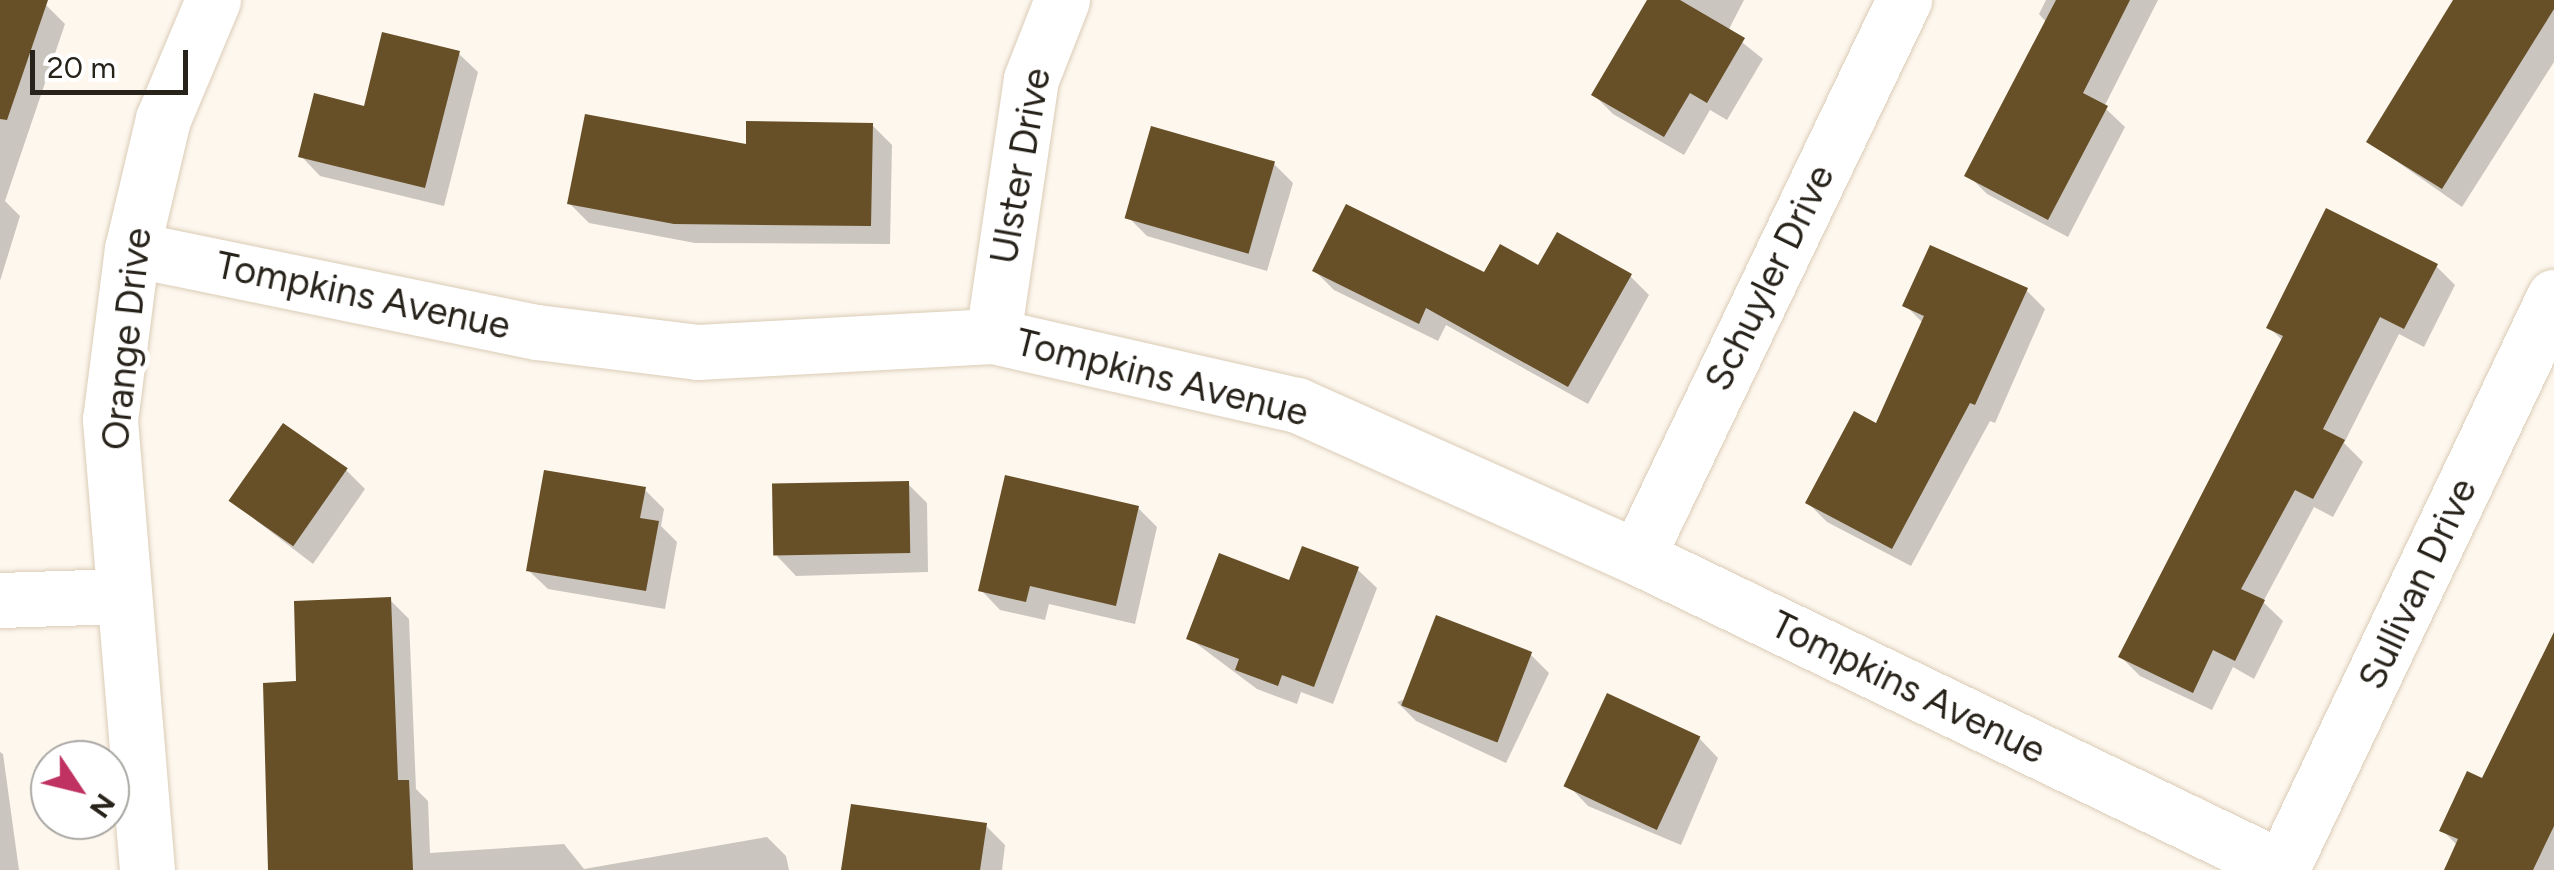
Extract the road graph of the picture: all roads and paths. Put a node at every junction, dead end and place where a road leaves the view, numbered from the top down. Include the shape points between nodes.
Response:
1 (213, 0) edge
2 (1062, 0) edge
3 (1904, 0) edge
4 (132, 249) junction
5 (2554, 297) edge
6 (994, 336) junction
7 (1637, 557) junction
8 (120, 596) junction
9 (0, 600) edge
10 (2282, 869) edge
11 (147, 870) edge

1 - 4 street, Orange Drive via 163,119
2 - 6 street, Ulster Drive via 1031,80
3 - 7 street, Schuyler Drive
4 - 6 street, Tompkins Avenue via 538,332 698,352
4 - 8 street, Orange Drive via 110,420
5 - 10 street, Sullivan Drive
6 - 7 street, Tompkins Avenue via 1297,405
7 - 10 street, Tompkins Avenue
8 - 9 street
8 - 11 street, Orange Drive

